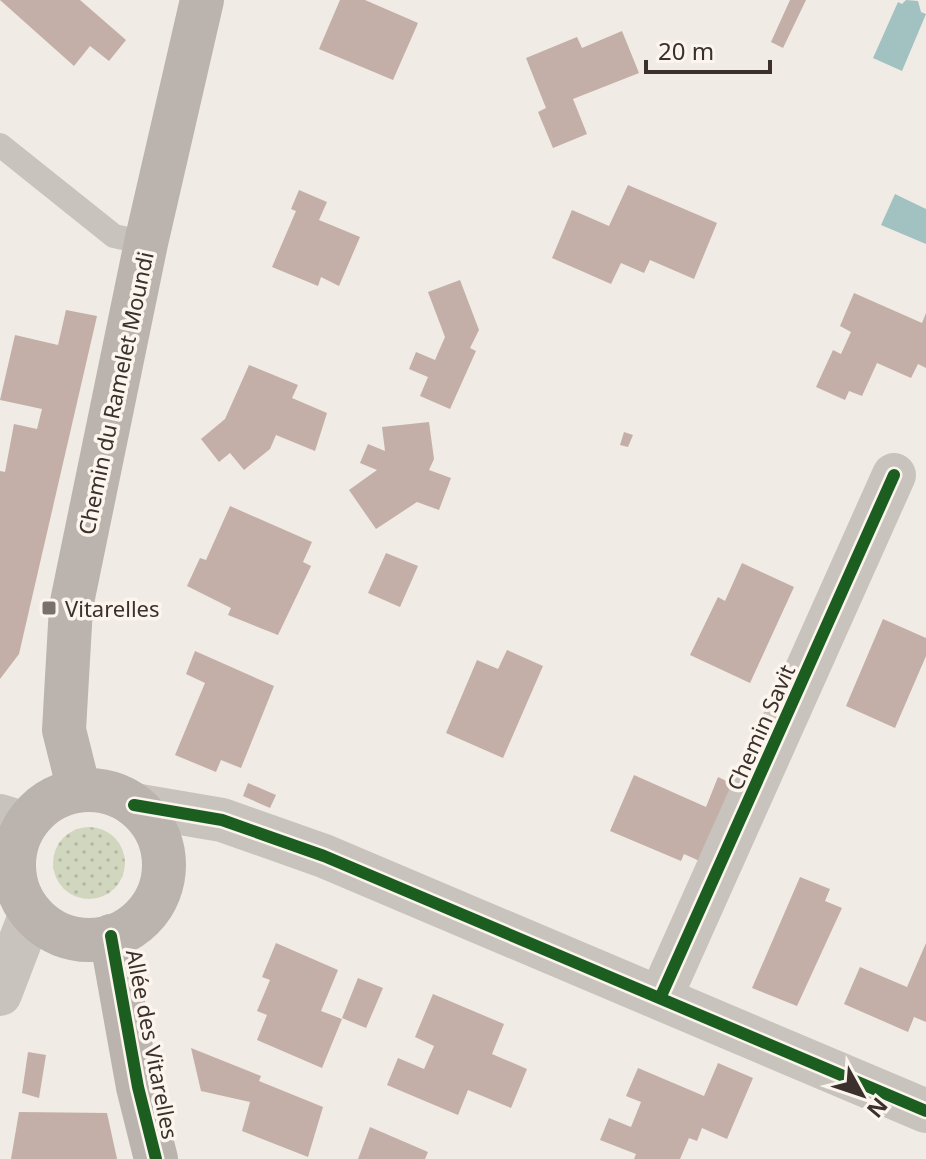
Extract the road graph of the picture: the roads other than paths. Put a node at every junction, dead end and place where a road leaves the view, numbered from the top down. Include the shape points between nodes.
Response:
1 (202, 0) edge
2 (0, 145) edge
3 (146, 243) junction
4 (894, 475) dead end
5 (79, 790) junction
6 (134, 805) junction
7 (13, 820) edge
8 (31, 913) junction
9 (111, 936) junction
10 (0, 994) edge
11 (661, 996) junction
12 (926, 1111) edge
13 (156, 1159) edge

1 - 3 main road, Chemin du Ramelet Moundi
2 - 3 lane via 114,236
3 - 5 main road, Chemin du Ramelet Moundi via 71,607 64,730
4 - 11 street, Chemin Savit
5 - 6 main road via 108,792
5 - 7 main road
6 - 9 main road via 158,830 163,875 159,892 140,920
6 - 11 street via 264,833
7 - 8 main road via 15,879
8 - 9 main road via 59,934 94,940
8 - 10 street
9 - 13 main road, Allée des Vitarelles
11 - 12 street

